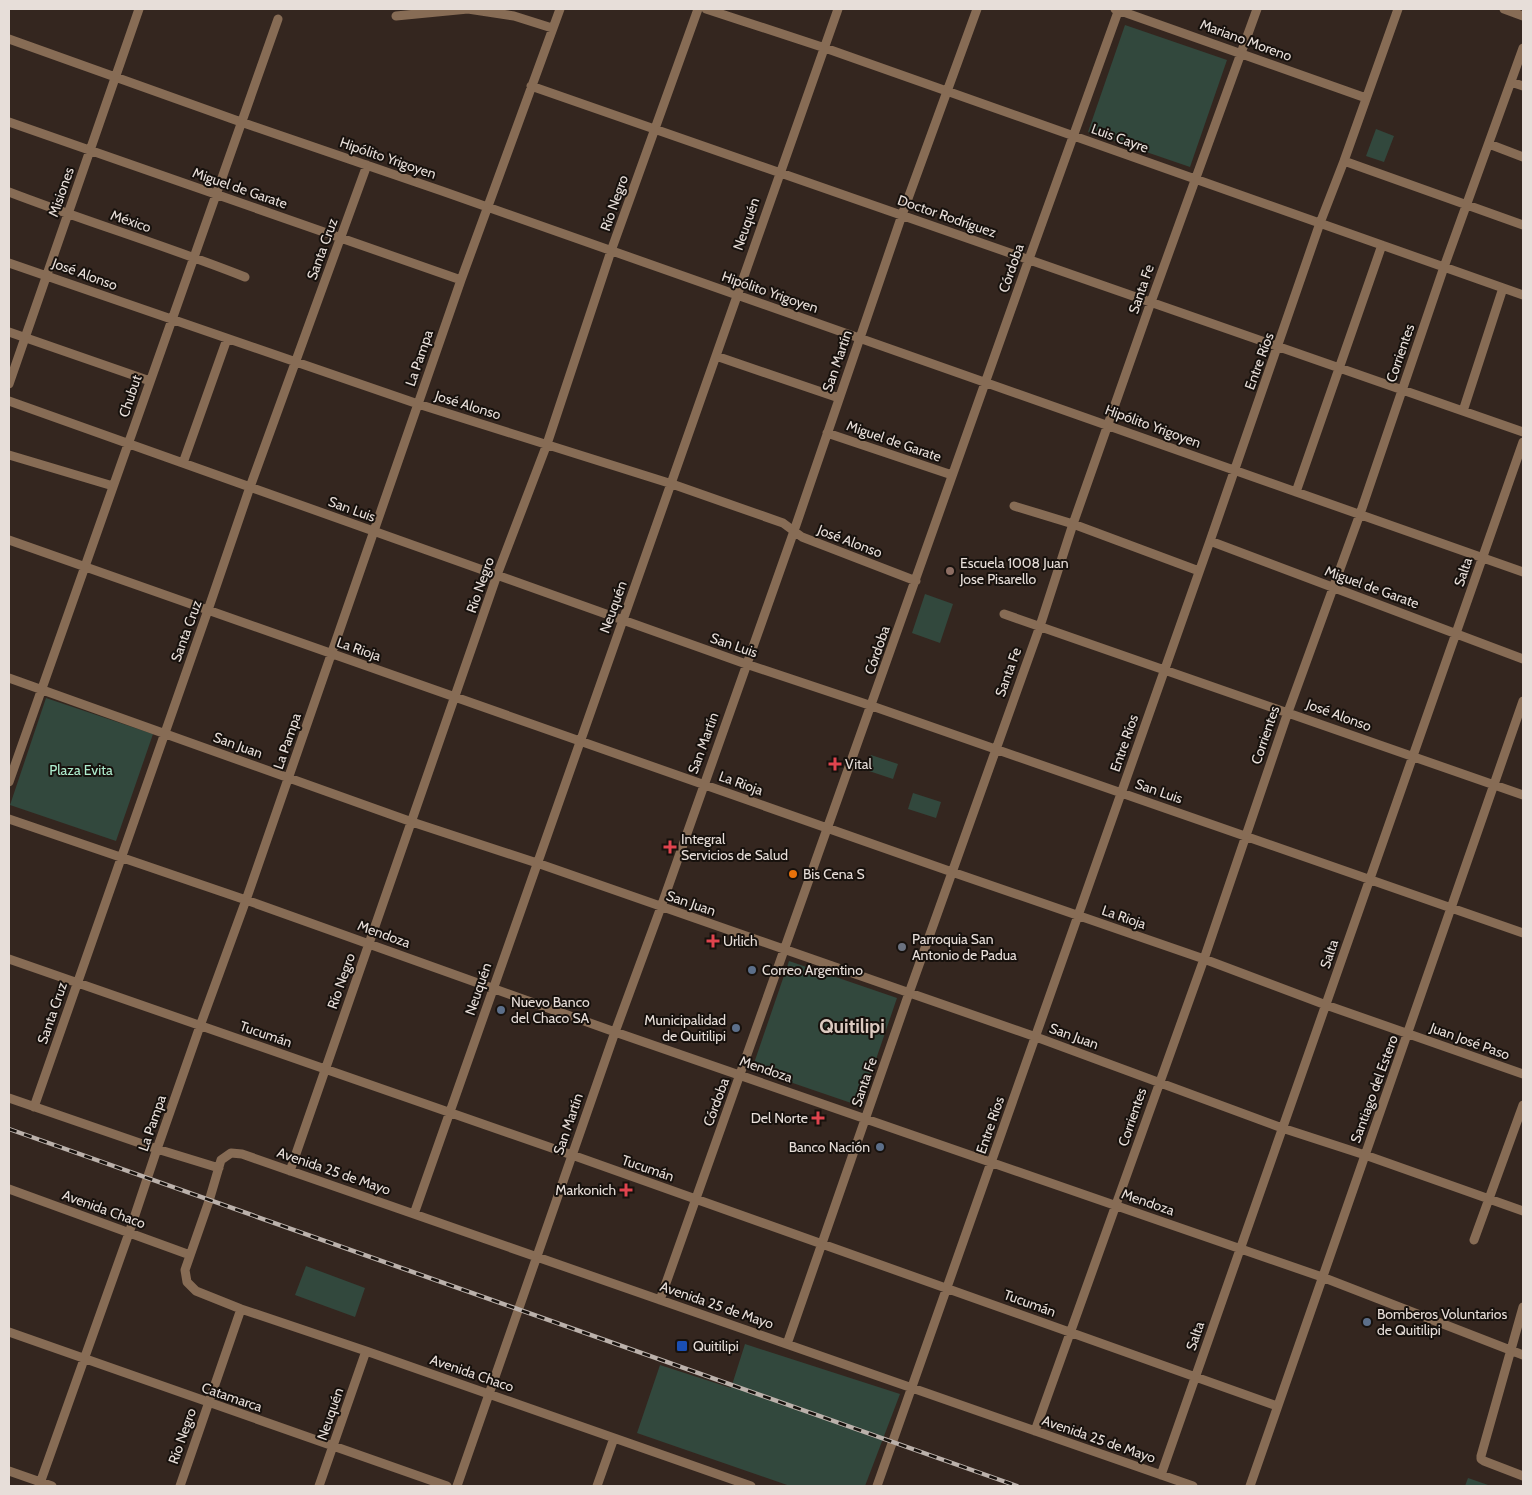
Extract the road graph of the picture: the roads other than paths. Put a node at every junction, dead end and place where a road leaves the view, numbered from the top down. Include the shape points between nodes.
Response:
1 (139, 9) edge
2 (560, 9) edge
3 (698, 9) edge
4 (706, 9) edge
5 (838, 9) edge
6 (978, 9) edge
7 (1118, 9) edge
8 (1257, 9) edge
9 (1398, 9) edge
10 (1504, 9) edge
11 (396, 16) dead end
12 (1523, 16) edge
13 (278, 19) dead end
14 (552, 28) junction
15 (9, 39) edge
16 (824, 48) junction
17 (1523, 48) edge
18 (1241, 53) junction
19 (116, 77) junction
20 (1511, 82) junction
21 (531, 86) junction
22 (1523, 86) edge
23 (948, 92) junction
24 (1366, 98) junction
25 (9, 122) edge
26 (241, 122) junction
27 (654, 129) junction
28 (1073, 135) junction
29 (1489, 144) junction
30 (90, 149) junction
31 (1523, 156) edge
32 (1344, 161) junction
33 (367, 165) junction
34 (779, 173) junction
35 (1195, 179) junction
36 (9, 192) edge
37 (216, 195) junction
38 (1467, 205) junction
39 (489, 208) junction
40 (68, 214) junction
41 (902, 214) junction
42 (1320, 223) junction
43 (1523, 225) edge
44 (341, 238) junction
45 (1382, 245) junction
46 (612, 251) junction
47 (194, 257) junction
48 (1029, 259) junction
49 (9, 262) edge
50 (1444, 267) junction
51 (47, 275) junction
52 (245, 277) dead end
53 (462, 280) junction
54 (1503, 288) junction
55 (736, 295) junction
56 (1523, 295) edge
57 (1151, 302) junction
58 (172, 320) junction
59 (9, 332) edge
60 (859, 337) junction
61 (25, 338) junction
62 (227, 339) junction
63 (1278, 347) junction
64 (716, 356) junction
65 (295, 363) junction
66 (1339, 368) junction
67 (150, 380) junction
68 (986, 382) junction
69 (9, 384) edge
70 (1402, 390) junction
71 (839, 398) junction
72 (9, 402) edge
73 (418, 404) junction
74 (1463, 411) junction
75 (1108, 425) junction
76 (1523, 432) edge
77 (827, 433) junction
78 (1523, 442) edge
79 (128, 444) junction
80 (547, 444) junction
81 (9, 455) edge
82 (183, 463) junction
83 (1234, 471) junction
84 (952, 475) junction
85 (672, 484) junction
86 (113, 486) junction
87 (250, 487) junction
88 (1296, 492) junction
89 (1014, 506) dead end
90 (1360, 514) junction
91 (1073, 524) junction
92 (794, 531) junction
93 (374, 532) junction
94 (9, 540) edge
95 (1210, 541) junction
96 (1483, 558) junction
97 (85, 567) junction
98 (1199, 571) junction
99 (1523, 572) edge
100 (497, 576) junction
101 (916, 581) junction
102 (1332, 588) junction
103 (208, 610) junction
104 (1004, 614) dead end
105 (623, 620) junction
106 (1040, 626) junction
107 (1456, 634) junction
108 (332, 654) junction
109 (1523, 659) edge
110 (746, 664) junction
111 (1165, 668) junction
112 (9, 678) edge
113 (41, 690) junction
114 (456, 697) junction
115 (1523, 701) edge
116 (872, 706) junction
117 (1288, 712) junction
118 (164, 734) junction
119 (581, 741) junction
120 (995, 749) junction
121 (1412, 756) junction
122 (289, 778) junction
123 (9, 782) edge
124 (703, 784) junction
125 (1493, 784) junction
126 (1121, 792) junction
127 (1523, 795) edge
128 (9, 819) edge
129 (412, 822) junction
130 (827, 829) junction
131 (1246, 835) junction
132 (122, 858) junction
133 (537, 863) junction
134 (952, 872) junction
135 (1370, 879) junction
136 (246, 900) junction
137 (661, 907) junction
138 (1452, 908) junction
139 (1079, 916) junction
140 (1522, 930) edge
141 (369, 944) junction
142 (785, 950) junction
143 (9, 959) edge
144 (1204, 959) junction
145 (77, 983) junction
146 (493, 988) junction
147 (909, 993) junction
148 (1326, 1005) junction
149 (200, 1026) junction
150 (615, 1032) junction
151 (1408, 1033) junction
152 (1036, 1037) junction
153 (325, 1069) junction
154 (1523, 1074) edge
155 (740, 1075) junction
156 (1159, 1082) junction
157 (9, 1098) edge
158 (1523, 1105) edge
159 (34, 1106) junction
160 (450, 1113) junction
161 (866, 1119) junction
162 (1282, 1128) junction
163 (157, 1149) junction
164 (572, 1155) junction
165 (1365, 1155) junction
166 (991, 1162) junction
167 (219, 1168) junction
168 (290, 1171) junction
169 (9, 1189) edge
170 (696, 1199) junction
171 (1489, 1199) junction
172 (1116, 1205) junction
173 (1523, 1211) edge
174 (414, 1214) junction
175 (129, 1233) junction
176 (1474, 1240) dead end
177 (822, 1244) junction
178 (1240, 1249) junction
179 (190, 1255) junction
180 (536, 1257) junction
181 (1322, 1277) junction
182 (947, 1288) junction
183 (660, 1300) junction
184 (1523, 1307) edge
185 (241, 1309) junction
186 (9, 1332) edge
187 (1070, 1332) junction
188 (787, 1344) junction
189 (366, 1351) junction
190 (1512, 1351) junction
191 (1523, 1355) edge
192 (84, 1358) junction
193 (1196, 1377) junction
194 (912, 1388) junction
195 (488, 1394) junction
196 (208, 1403) junction
197 (1277, 1406) junction
198 (1035, 1431) junction
199 (614, 1438) junction
200 (333, 1447) junction
201 (9, 1472) edge
202 (1161, 1475) junction
203 (1523, 1476) edge
204 (39, 1484) edge
205 (736, 1484) edge
206 (52, 1486) edge
207 (180, 1486) edge
208 (319, 1486) edge
209 (447, 1486) edge
210 (457, 1486) edge
211 (597, 1486) edge
212 (751, 1486) edge
213 (877, 1486) edge
214 (1193, 1486) edge
215 (1250, 1486) edge

1 - 19 street, Misiones
2 - 14 street, La Pampa
3 - 27 street, Río Negro
4 - 16 street, Luis Cayre
5 - 16 street, Neuquén
6 - 23 street, San Martín
7 - 18 street, Mariano Moreno
7 - 28 street, Córdoba
8 - 18 street, Santa Fe
9 - 24 street, Entre Ríos
10 - 12 street
11 - 14 street via 468,9 514,16
13 - 26 street, Chubut
14 - 21 street, La Pampa
15 - 19 street, Hipólito Yrigoyen
16 - 23 street, Luis Cayre
16 - 34 street, Neuquén
17 - 20 street, Corrientes
18 - 24 street, Mariano Moreno
18 - 35 street, Santa Fe
19 - 26 street, Hipólito Yrigoyen
19 - 30 street, Misiones
20 - 22 street
20 - 29 street, Corrientes
21 - 27 street, Doctor Rodríguez
21 - 39 street, La Pampa
23 - 28 street, Luis Cayre
23 - 41 street, San Martín
24 - 32 street, Entre Ríos
25 - 30 street, Miguel de Garate
26 - 33 street, Hipólito Yrigoyen
26 - 37 street, Chubut
27 - 34 street, Doctor Rodríguez
27 - 46 street, Río Negro
28 - 35 street, Luis Cayre
28 - 48 street, Córdoba
29 - 31 street
29 - 38 street, Corrientes
30 - 37 street, Miguel de Garate
30 - 40 street, Misiones
32 - 38 street
32 - 42 street, Entre Ríos
33 - 39 street, Hipólito Yrigoyen
33 - 44 street, Santa Cruz
34 - 41 street, Doctor Rodríguez
34 - 55 street, Neuquén
35 - 42 street, Luis Cayre
35 - 57 street, Santa Fe
36 - 40 street, México
37 - 44 street, Miguel de Garate
37 - 47 street, Chubut
38 - 43 street
38 - 50 street, Corrientes
39 - 46 street, Hipólito Yrigoyen
39 - 53 street, La Pampa
40 - 47 street, México
40 - 51 street, Misiones
41 - 48 street, Doctor Rodríguez
41 - 60 street, San Martín
42 - 45 street, Luis Cayre
42 - 63 street, Entre Ríos
44 - 53 street, Miguel de Garate
44 - 65 street, Santa Cruz
45 - 50 street, Luis Cayre
45 - 66 street
46 - 55 street, Hipólito Yrigoyen
46 - 80 street, Río Negro
47 - 52 street, México
47 - 58 street, Chubut
48 - 57 street, Doctor Rodríguez
48 - 68 street, Córdoba
49 - 51 street, José Alonso
50 - 54 street, Luis Cayre
50 - 70 street, Corrientes
51 - 58 street, José Alonso
51 - 61 street, Misiones
53 - 73 street, La Pampa
54 - 56 street, Luis Cayre
54 - 74 street
55 - 60 street, Hipólito Yrigoyen
55 - 64 street, Neuquén
57 - 63 street, Doctor Rodríguez
57 - 75 street, Santa Fe
58 - 62 street, José Alonso
58 - 67 street, Chubut
59 - 61 street
60 - 68 street, Hipólito Yrigoyen
60 - 71 street, San Martín
61 - 67 street
61 - 69 street, Misiones
62 - 65 street, José Alonso
62 - 82 street
63 - 66 street, Doctor Rodríguez
63 - 83 street, Entre Ríos
64 - 71 street
64 - 85 street, Neuquén
65 - 73 street, José Alonso
65 - 87 street, Santa Cruz
66 - 70 street, Doctor Rodríguez
66 - 88 street
67 - 79 street, Chubut
68 - 75 street, Hipólito Yrigoyen
68 - 84 street, Córdoba
70 - 74 street, Doctor Rodríguez
70 - 90 street, Corrientes
71 - 77 street, San Martín
72 - 79 street, San Luis
73 - 80 street, José Alonso
73 - 93 street, La Pampa
74 - 76 street, Doctor Rodríguez
75 - 83 street, Hipólito Yrigoyen
75 - 91 street, Santa Fe
77 - 84 street, Miguel de Garate
77 - 92 street, San Martín
78 - 96 street, Salta
79 - 82 street, San Luis
79 - 86 street, Chubut
80 - 85 street, José Alonso
80 - 100 street, Río Negro
81 - 86 street
82 - 87 street, San Luis
83 - 88 street, Hipólito Yrigoyen
83 - 95 street, Entre Ríos
84 - 101 street, Córdoba
85 - 92 street, José Alonso via 783,523
85 - 105 street, Neuquén
86 - 97 street, Chubut
87 - 93 street, San Luis
87 - 103 street, Santa Cruz
88 - 90 street, Hipólito Yrigoyen
89 - 91 street
90 - 96 street, Hipólito Yrigoyen
90 - 102 street, Corrientes
91 - 98 street
91 - 106 street, Santa Fe
92 - 101 street, José Alonso via 802,537
92 - 110 street, San Martín
93 - 100 street, San Luis
93 - 108 street, La Pampa
94 - 97 street, La Rioja
95 - 98 street, Entre Ríos
95 - 102 street, Miguel de Garate
96 - 99 street, Hipólito Yrigoyen
96 - 107 street, Salta
97 - 103 street, La Rioja
97 - 113 street, Chubut
98 - 111 street, Entre Ríos
100 - 105 street, San Luis
100 - 114 street, Río Negro
101 - 116 street, Córdoba
102 - 107 street, Miguel de Garate
102 - 117 street, Corrientes
103 - 108 street, La Rioja
103 - 118 street, Santa Cruz
104 - 106 street, José Alonso
105 - 110 street, San Luis
105 - 119 street, Neuquén
106 - 111 street, José Alonso
106 - 120 street, Santa Fe
107 - 109 street, Miguel de Garate
107 - 121 street, Salta
108 - 114 street, La Rioja
108 - 122 street, La Pampa
110 - 116 street, San Luis
110 - 124 street, San Martín
111 - 117 street, José Alonso
111 - 126 street, Entre Ríos
112 - 113 street, San Juan
113 - 118 street, San Juan
113 - 123 street, Chubut
114 - 119 street, La Rioja
114 - 129 street, Río Negro
115 - 125 street, Santiago del Estero
116 - 120 street, San Luis
116 - 130 street, Córdoba
117 - 121 street, José Alonso
117 - 131 street, Corrientes
118 - 122 street, San Juan
118 - 132 street, Santa Cruz
119 - 124 street, La Rioja
119 - 133 street, Neuquén
120 - 126 street, San Luis
120 - 134 street, Santa Fe
121 - 125 street, José Alonso
121 - 135 street, Salta
122 - 129 street, San Juan
122 - 136 street, La Pampa
124 - 130 street, La Rioja
124 - 137 street, San Martín
125 - 127 street, José Alonso
125 - 138 street, Santiago del Estero
126 - 131 street, San Luis
126 - 139 street, Entre Ríos
128 - 132 street, Mendoza
129 - 133 street, San Juan
129 - 141 street, Río Negro
130 - 134 street, La Rioja
130 - 142 street, Córdoba
131 - 135 street, San Luis
131 - 144 street, Corrientes
132 - 136 street, Mendoza
132 - 145 street, Santa Cruz
133 - 137 street, San Juan
133 - 146 street, Neuquén
134 - 139 street, La Rioja
134 - 147 street, Santa Fe
135 - 138 street, San Luis
135 - 148 street, Salta
136 - 141 street, Mendoza
136 - 149 street, La Pampa
137 - 142 street, San Juan
137 - 150 street, San Martín
138 - 140 street, San Luis
138 - 151 street, Santiago del Estero
139 - 144 street, La Rioja
139 - 152 street, Entre Ríos
141 - 146 street, Mendoza
141 - 153 street, Río Negro
142 - 147 street, San Juan
142 - 155 street, Córdoba
143 - 145 street, Tucumán
144 - 148 street, La Rioja
144 - 156 street, Corrientes
145 - 149 street, Tucumán
145 - 159 street, Santa Cruz
146 - 150 street, Mendoza
146 - 160 street, Neuquén
147 - 152 street, San Juan
147 - 161 street, Santa Fe
148 - 151 street, La Rioja
148 - 162 street, Salta
149 - 153 street, Tucumán
149 - 163 street, La Pampa
150 - 155 street, Mendoza
150 - 164 street, San Martín
151 - 154 street, Juan José Paso
151 - 165 street, Santiago del Estero
152 - 156 street, San Juan
152 - 166 street, Entre Ríos
153 - 160 street, Tucumán
153 - 168 street, Río Negro
155 - 161 street, Mendoza
155 - 170 street, Córdoba
156 - 162 street, San Juan
156 - 172 street, Corrientes
157 - 159 street
158 - 171 street
159 - 163 street
160 - 164 street, Tucumán
160 - 174 street, Neuquén
161 - 166 street, Mendoza
161 - 177 street, Santa Fe
162 - 165 street, San Juan
162 - 178 street, Salta
163 - 167 street
163 - 175 street, La Pampa
164 - 170 street, Tucumán
164 - 180 street, San Martín
165 - 171 street, San Juan
165 - 181 street, Santiago del Estero
166 - 172 street, Mendoza
166 - 182 street, Entre Ríos
167 - 168 street, Avenida 25 de Mayo via 222,1160 231,1153
167 - 179 street
168 - 174 street, Avenida 25 de Mayo
169 - 175 street, Avenida Chaco
170 - 177 street, Tucumán
170 - 183 street, Córdoba
171 - 173 street, San Juan
171 - 176 street
172 - 178 street, Mendoza
172 - 187 street, Corrientes
174 - 180 street, Avenida 25 de Mayo
175 - 179 street, Avenida Chaco
175 - 192 street, La Pampa
177 - 182 street, Tucumán
177 - 188 street, Santa Fe
178 - 181 street, Mendoza
178 - 193 street, Salta
179 - 185 street, Avenida Chaco via 185,1270 187,1282 196,1291
180 - 183 street, Avenida 25 de Mayo
180 - 195 street, San Martín
181 - 190 street, Mendoza
181 - 197 street, Santiago del Estero
182 - 187 street, Tucumán
182 - 194 street, Entre Ríos
183 - 188 street, Avenida 25 de Mayo
184 - 190 street
185 - 189 street, Avenida Chaco
185 - 196 street, Río Negro
186 - 192 street, Catamarca
187 - 193 street, Tucumán
187 - 198 street, Corrientes
188 - 194 street, Avenida 25 de Mayo
189 - 195 street, Avenida Chaco
189 - 200 street, Neuquén
190 - 191 street, Mendoza
190 - 203 street via 1481,1459
192 - 196 street, Catamarca
192 - 204 street, La Pampa
193 - 197 street, Tucumán
193 - 202 street, Salta
194 - 198 street, Avenida 25 de Mayo
194 - 213 street, Entre Ríos
195 - 199 street, Avenida Chaco
195 - 210 street, San Martín
196 - 200 street, Catamarca
196 - 207 street, Río Negro
197 - 215 street, Santiago del Estero
198 - 202 street, Avenida 25 de Mayo
199 - 205 street, Avenida Chaco
199 - 211 street
200 - 208 street, Neuquén
200 - 209 street, Catamarca
201 - 204 street
202 - 214 street, Avenida 25 de Mayo
204 - 206 street
205 - 212 street, Avenida Chaco

